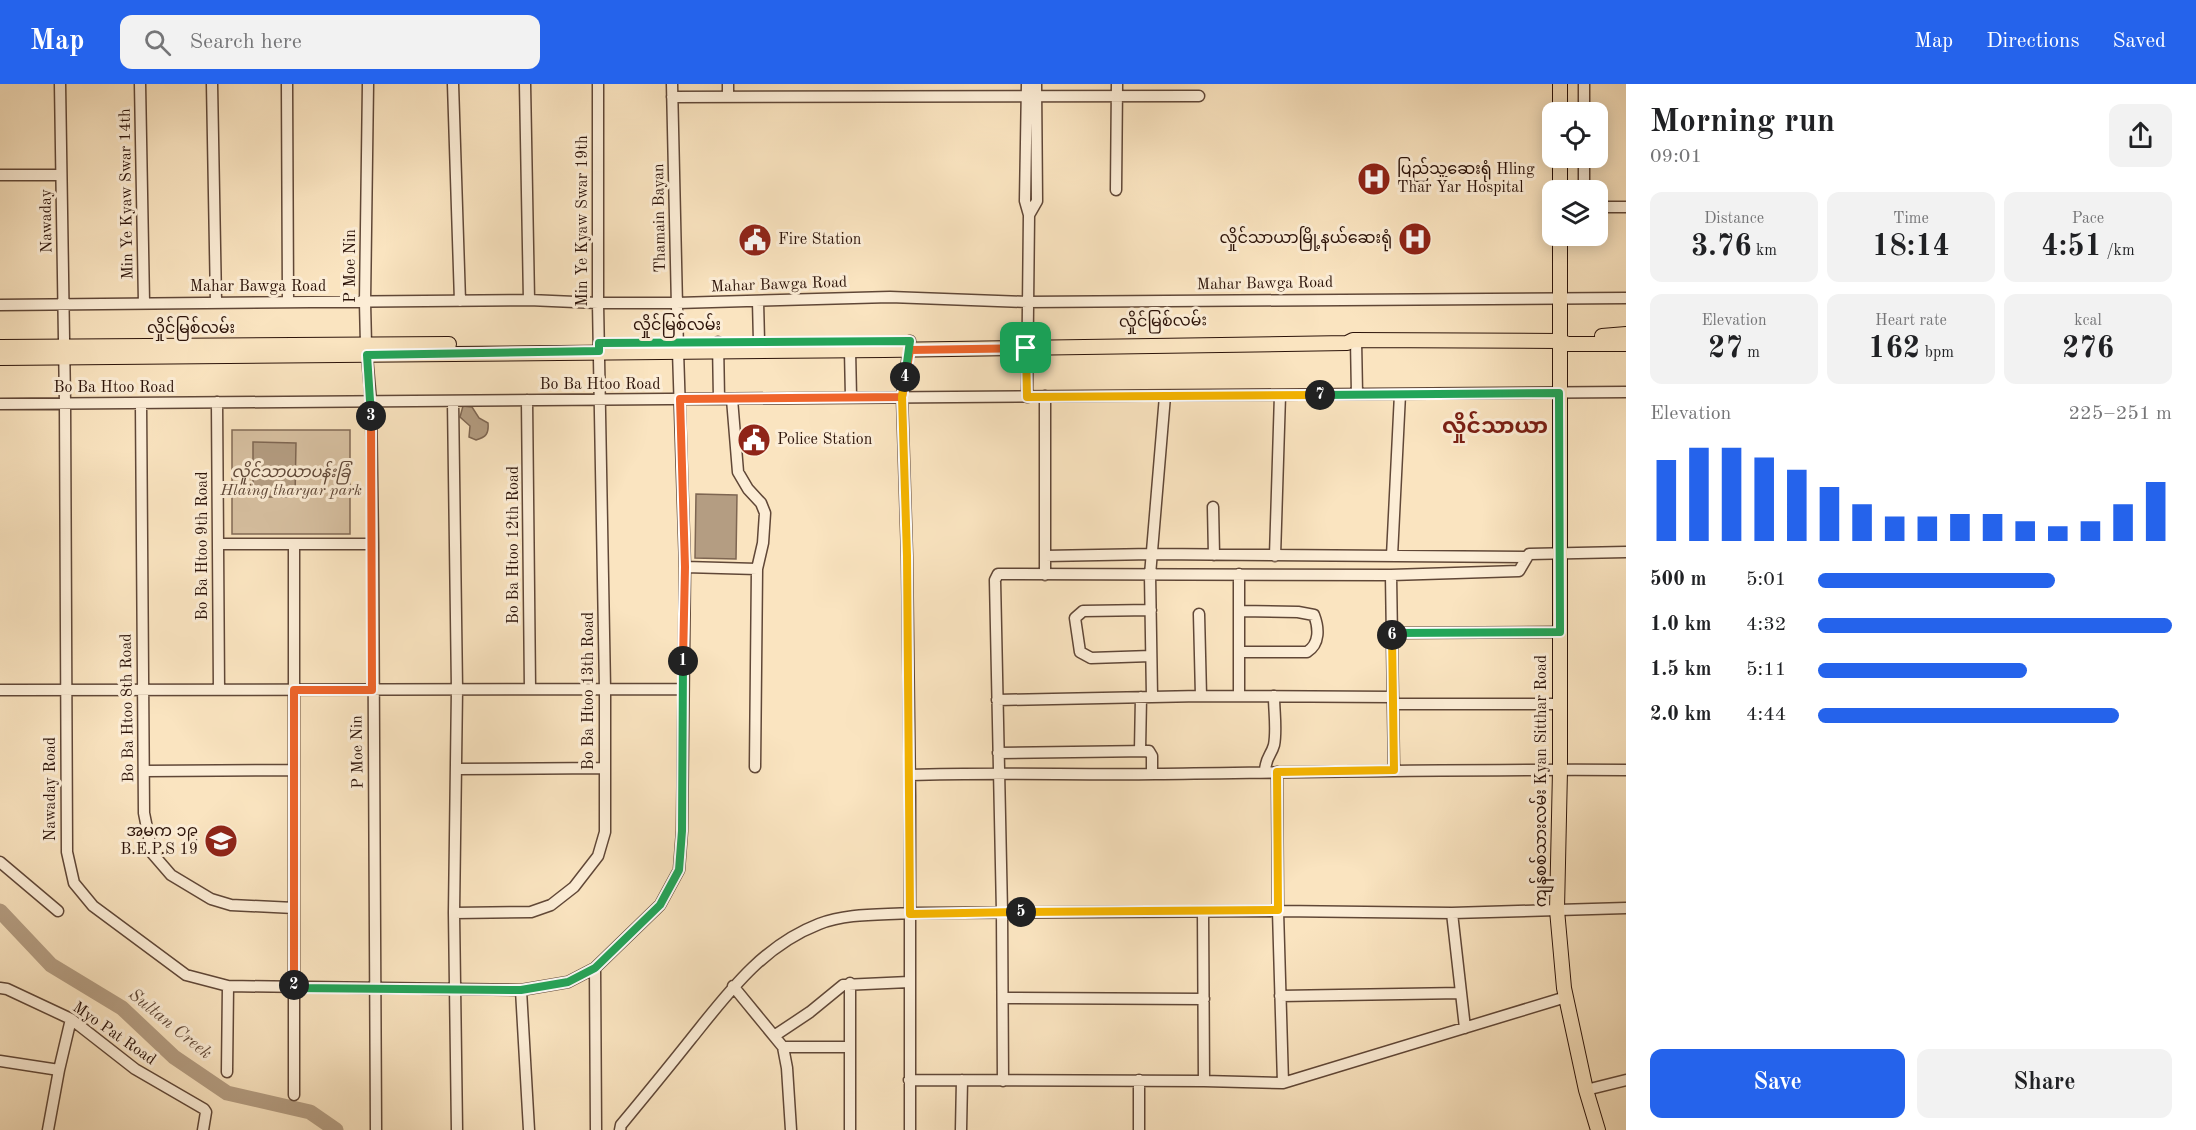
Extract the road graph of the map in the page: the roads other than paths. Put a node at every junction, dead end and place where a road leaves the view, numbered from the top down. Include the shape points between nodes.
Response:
1 (60, 84) edge
2 (140, 84) edge
3 (212, 84) edge
4 (287, 84) edge
5 (368, 84) edge
6 (453, 84) edge
7 (525, 84) edge
8 (598, 84) edge
9 (672, 84) edge
10 (728, 84) edge
11 (866, 84) edge
12 (1560, 84) edge
13 (1584, 84) edge
14 (1032, 90) edge
15 (1117, 90) edge
16 (867, 96) junction
17 (1199, 96) dead end
18 (672, 97) junction
19 (728, 97) junction
20 (1560, 102) edge
21 (1584, 102) edge
22 (0, 175) edge
23 (61, 175) junction
24 (1116, 190) dead end
25 (1608, 207) edge
26 (1626, 207) edge
27 (1560, 246) edge
28 (1626, 298) edge
29 (1559, 299) junction
30 (529, 300) junction
31 (460, 301) junction
32 (758, 301) junction
33 (216, 302) junction
34 (288, 302) junction
35 (365, 302) junction
36 (1027, 302) junction
37 (144, 303) junction
38 (598, 303) junction
39 (677, 303) junction
40 (0, 305) edge
41 (63, 305) junction
42 (1626, 334) edge
43 (1354, 340) junction
44 (1559, 341) junction
45 (759, 342) junction
46 (1026, 344) junction
47 (1626, 344) edge
48 (910, 345) junction
49 (719, 346) junction
50 (0, 347) edge
51 (678, 347) junction
52 (367, 350) junction
53 (850, 350) junction
54 (599, 351) junction
55 (64, 352) junction
56 (0, 358) edge
57 (1626, 392) edge
58 (1559, 393) junction
59 (1357, 394) junction
60 (1400, 394) junction
61 (1281, 395) junction
62 (1045, 396) junction
63 (1165, 396) junction
64 (902, 397) junction
65 (1027, 397) junction
66 (851, 398) junction
67 (680, 399) junction
68 (718, 399) junction
69 (732, 399) junction
70 (528, 400) junction
71 (601, 400) junction
72 (371, 401) junction
73 (453, 401) junction
74 (218, 402) junction
75 (65, 403) junction
76 (141, 403) junction
77 (0, 404) edge
78 (1213, 507) dead end
79 (294, 543) junction
80 (218, 544) junction
81 (373, 544) junction
82 (1560, 552) junction
83 (1626, 552) edge
84 (1152, 554) junction
85 (1214, 555) junction
86 (1045, 556) junction
87 (1275, 556) junction
88 (1392, 556) junction
89 (1526, 557) junction
90 (685, 567) junction
91 (757, 569) junction
92 (1239, 573) junction
93 (1045, 575) junction
94 (1150, 575) junction
95 (1390, 575) junction
96 (1151, 610) junction
97 (1239, 610) junction
98 (1199, 614) dead end
99 (1560, 632) junction
100 (1392, 633) junction
101 (1239, 652) junction
102 (1151, 656) junction
103 (457, 689) junction
104 (530, 689) junction
105 (605, 689) junction
106 (683, 689) junction
107 (0, 690) edge
108 (219, 690) junction
109 (294, 690) junction
110 (372, 690) junction
111 (66, 691) junction
112 (142, 691) junction
113 (1201, 696) junction
114 (1239, 696) junction
115 (1274, 696) junction
116 (1146, 697) junction
117 (997, 700) junction
118 (1393, 700) junction
119 (1560, 704) junction
120 (1140, 750) junction
121 (998, 753) junction
122 (754, 767) dead end
123 (605, 768) junction
124 (456, 769) junction
125 (294, 770) junction
126 (1394, 770) junction
127 (1560, 770) junction
128 (1626, 770) edge
129 (145, 771) junction
130 (998, 772) junction
131 (1265, 772) junction
132 (1277, 772) junction
133 (1152, 774) junction
134 (910, 775) junction
135 (0, 862) edge
136 (294, 908) junction
137 (1626, 909) edge
138 (1278, 910) junction
139 (1557, 910) junction
140 (58, 911) dead end
141 (1002, 912) junction
142 (1203, 912) junction
143 (454, 913) junction
144 (1452, 913) junction
145 (910, 914) junction
146 (595, 968) junction
147 (909, 982) junction
148 (850, 984) junction
149 (228, 986) junction
150 (733, 986) junction
151 (0, 987) edge
152 (294, 988) junction
153 (375, 988) junction
154 (455, 988) junction
155 (521, 990) junction
156 (1461, 993) junction
157 (1280, 996) junction
158 (1003, 998) junction
159 (1566, 998) junction
160 (1204, 999) junction
161 (71, 1019) junction
162 (1465, 1028) junction
163 (774, 1036) junction
164 (783, 1047) junction
165 (850, 1047) junction
166 (0, 1061) edge
167 (58, 1070) junction
168 (227, 1072) dead end
169 (909, 1080) junction
170 (962, 1080) junction
171 (1139, 1080) junction
172 (1626, 1080) edge
173 (1003, 1081) junction
174 (1204, 1081) junction
175 (1283, 1083) junction
176 (1587, 1090) junction
177 (294, 1095) dead end
178 (48, 1130) edge
179 (203, 1130) edge
180 (376, 1130) edge
181 (457, 1130) edge
182 (529, 1130) edge
183 (596, 1130) edge
184 (620, 1130) edge
185 (791, 1130) edge
186 (850, 1130) edge
187 (910, 1130) edge
188 (961, 1130) edge
189 (1139, 1130) edge
190 (1598, 1130) edge

1 - 23 street, Nawaday
2 - 37 street, Min Ye Kyaw Swar 14th
3 - 33 street
4 - 34 street
5 - 35 street, P Moe Nin
6 - 31 street
7 - 30 street
8 - 38 street, Min Ye Kyaw Swar 19th
9 - 18 street, Thamain Bayan
10 - 19 street
11 - 16 street
12 - 20 main road
13 - 21 street
14 - 15 street
14 - 16 street
14 - 36 street via 1037,201 1029,215
15 - 17 street
15 - 24 street
16 - 19 street
18 - 19 street
18 - 39 street, Thamain Bayan
22 - 23 street
23 - 41 street, Nawaday
25 - 26 street
27 - 29 main road, ကျန်စစ်သားလမ်း Kyan Sitthar Road
28 - 29 street, Mahar Bawga Road
29 - 36 street, Mahar Bawga Road
29 - 44 main road, ကျန်စစ်သားလမ်း Kyan Sitthar Road
30 - 31 street, Mahar Bawga Road
30 - 38 street, Mahar Bawga Road
31 - 35 street, Mahar Bawga Road
32 - 36 street, Mahar Bawga Road via 890,297
32 - 39 street, Mahar Bawga Road
32 - 45 street
33 - 34 street, Mahar Bawga Road
33 - 37 street, Mahar Bawga Road
34 - 35 street, Mahar Bawga Road
35 - 52 street, P Moe Nin
36 - 46 street
37 - 41 street, Mahar Bawga Road
38 - 39 street, Mahar Bawga Road
38 - 54 street, Min Ye Kyaw Swar 19th
39 - 51 street, Thamain Bayan
40 - 41 street, Mahar Bawga Road
41 - 55 street, Nawaday
42 - 44 main road, လှိုင်မြစ်လမ်း via 1566,337
43 - 44 main road, လှိုင်မြစ်လမ်း
43 - 46 main road, လှိုင်မြစ်လမ်း via 1336,337
43 - 59 street
44 - 47 main road, လှိုင်မြစ်လမ်း
44 - 58 main road, ကျန်စစ်သားလမ်း Kyan Sitthar Road
45 - 48 main road, လှိုင်မြစ်လမ်း
45 - 49 main road, လှိုင်မြစ်လမ်း
46 - 48 main road, လှိုင်မြစ်လမ်း
46 - 65 street
48 - 53 main road, လှိုင်မြစ်လမ်း
48 - 64 street
49 - 51 main road, လှိုင်မြစ်လမ်း
49 - 53 main road, လှိုင်မြစ်လမ်း
49 - 68 street
50 - 55 main road, လှိုင်မြစ်လမ်း
51 - 54 main road, လှိုင်မြစ်လမ်း
51 - 67 street, Thamain Bayan
52 - 54 main road, လှိုင်မြစ်လမ်း
52 - 55 main road, လှိုင်မြစ်လမ်း
52 - 72 street, P Moe Nin
53 - 66 street
54 - 71 street, Bo Ba Htoo 13th Road
55 - 56 main road, လှိုင်မြစ်လမ်း
55 - 75 street, Nawaday Road
57 - 58 street, Bo Ba Htoo Road
58 - 60 street, Bo Ba Htoo Road
58 - 82 main road, ကျန်စစ်သားလမ်း Kyan Sitthar Road
59 - 60 street, Bo Ba Htoo Road
59 - 61 street, Bo Ba Htoo Road
60 - 88 street
61 - 63 street, Bo Ba Htoo Road
61 - 87 street
62 - 63 street, Bo Ba Htoo Road
62 - 65 street, Bo Ba Htoo Road
62 - 86 street
63 - 84 street
64 - 65 street, Bo Ba Htoo Road
64 - 66 street, Bo Ba Htoo Road
64 - 134 street
66 - 69 street, Bo Ba Htoo Road
67 - 68 street, Bo Ba Htoo Road
67 - 71 street, Bo Ba Htoo Road
67 - 90 street, Thamain Bayan
68 - 69 street, Bo Ba Htoo Road
69 - 91 street via 738,472 765,513
70 - 71 street, Bo Ba Htoo Road
70 - 73 street, Bo Ba Htoo Road
70 - 104 street, Bo Ba Htoo 12th Road
71 - 105 street, Bo Ba Htoo 13th Road
72 - 73 street, Bo Ba Htoo Road
72 - 74 street, Bo Ba Htoo Road
72 - 81 street, P Moe Nin
73 - 103 street
74 - 76 street, Bo Ba Htoo Road
74 - 80 street, Bo Ba Htoo 9th Road
75 - 76 street, Bo Ba Htoo Road
75 - 77 street, Bo Ba Htoo Road
75 - 111 street, Nawaday Road
76 - 112 street, Bo Ba Htoo 8th Road
78 - 85 street
79 - 80 street
79 - 81 street
79 - 109 street
80 - 108 street, Bo Ba Htoo 9th Road
81 - 110 street, P Moe Nin
82 - 83 street
82 - 89 street
82 - 99 main road, ကျန်စစ်သားလမ်း Kyan Sitthar Road
84 - 85 street
84 - 86 street
84 - 94 street
85 - 87 street
86 - 93 street
87 - 88 street
88 - 89 street
89 - 95 street via 1519,571
90 - 91 street
90 - 106 street, Thamain Bayan
91 - 122 street
92 - 94 street
92 - 95 street
92 - 97 street
93 - 94 street
93 - 117 street via 998,574 995,580
94 - 96 street
95 - 100 street
96 - 102 street
96 - 102 street via 1083,611 1075,618 1080,652 1091,658
97 - 101 street
97 - 101 street via 1314,615 1317,639 1307,652
98 - 113 street
99 - 100 street
99 - 119 main road, ကျန်စစ်သားလမ်း Kyan Sitthar Road
100 - 118 street
101 - 114 street
102 - 116 street
103 - 104 street
103 - 110 street
103 - 124 street
104 - 105 street
105 - 106 street
105 - 123 street, Bo Ba Htoo 13th Road
106 - 146 street, Nawaday Road via 679,870 660,905
107 - 111 street
108 - 109 street
108 - 112 street
109 - 110 street
109 - 125 street
110 - 153 street, P Moe Nin
111 - 112 street
111 - 149 street, Nawaday Road via 67,852 74,883 93,906 186,975
112 - 129 street, Bo Ba Htoo 8th Road
113 - 114 street
113 - 116 street
114 - 115 street
115 - 118 street
115 - 131 street via 1275,739 1265,761
116 - 117 street
116 - 120 street
117 - 121 street
118 - 119 street
118 - 126 street
119 - 127 main road, ကျန်စစ်သားလမ်း Kyan Sitthar Road
120 - 121 street
120 - 133 street via 1152,753
121 - 130 street
123 - 124 street
123 - 143 street, Bo Ba Htoo 13th Road via 605,832 597,856 574,887 551,905 531,912
124 - 143 street
125 - 129 street
125 - 136 street
126 - 127 street
126 - 132 street
127 - 128 street
127 - 139 main road, ကျန်စစ်သားလမ်း Kyan Sitthar Road
129 - 136 street, Bo Ba Htoo 8th Road via 144,813 152,854 171,875 211,899 231,905
130 - 133 street
130 - 134 street
130 - 141 street
131 - 132 street
131 - 133 street
132 - 138 street
134 - 145 street
135 - 140 street
136 - 152 street
137 - 139 street
138 - 142 street
138 - 144 street
138 - 157 street
139 - 144 street
139 - 159 main road, ကျန်စစ်သားလမ်း Kyan Sitthar Road
141 - 142 street
141 - 145 street
141 - 158 street
142 - 160 street
143 - 154 street
144 - 156 street
145 - 147 street
145 - 150 street via 855,916 821,923 791,936 761,957
146 - 155 street, Nawaday Road via 568,982
146 - 183 street
147 - 148 street
147 - 169 street
148 - 163 street via 843,985
148 - 165 street
149 - 152 street, Nawaday Road
149 - 168 street
150 - 163 street
150 - 184 street
151 - 161 street, Myo Pat Road
152 - 153 street, Nawaday Road
152 - 177 street
153 - 154 street, Nawaday Road
153 - 180 street, P Moe Nin
154 - 155 street, Nawaday Road
154 - 181 street
155 - 182 street
156 - 157 street
156 - 162 street
157 - 175 street
158 - 160 street
158 - 173 street
159 - 162 street
159 - 176 main road, ကျန်စစ်သားလမ်း Kyan Sitthar Road
160 - 174 street
161 - 167 street
161 - 179 street, Myo Pat Road via 135,1069 204,1109
162 - 175 street
163 - 164 street
164 - 165 street
164 - 185 street
165 - 186 street
166 - 167 street
167 - 178 street
169 - 170 street
169 - 187 street
170 - 173 street
170 - 188 street
171 - 173 street
171 - 174 street
171 - 189 street
172 - 176 street
174 - 175 street
176 - 190 main road, ကျန်စစ်သားလမ်း Kyan Sitthar Road

